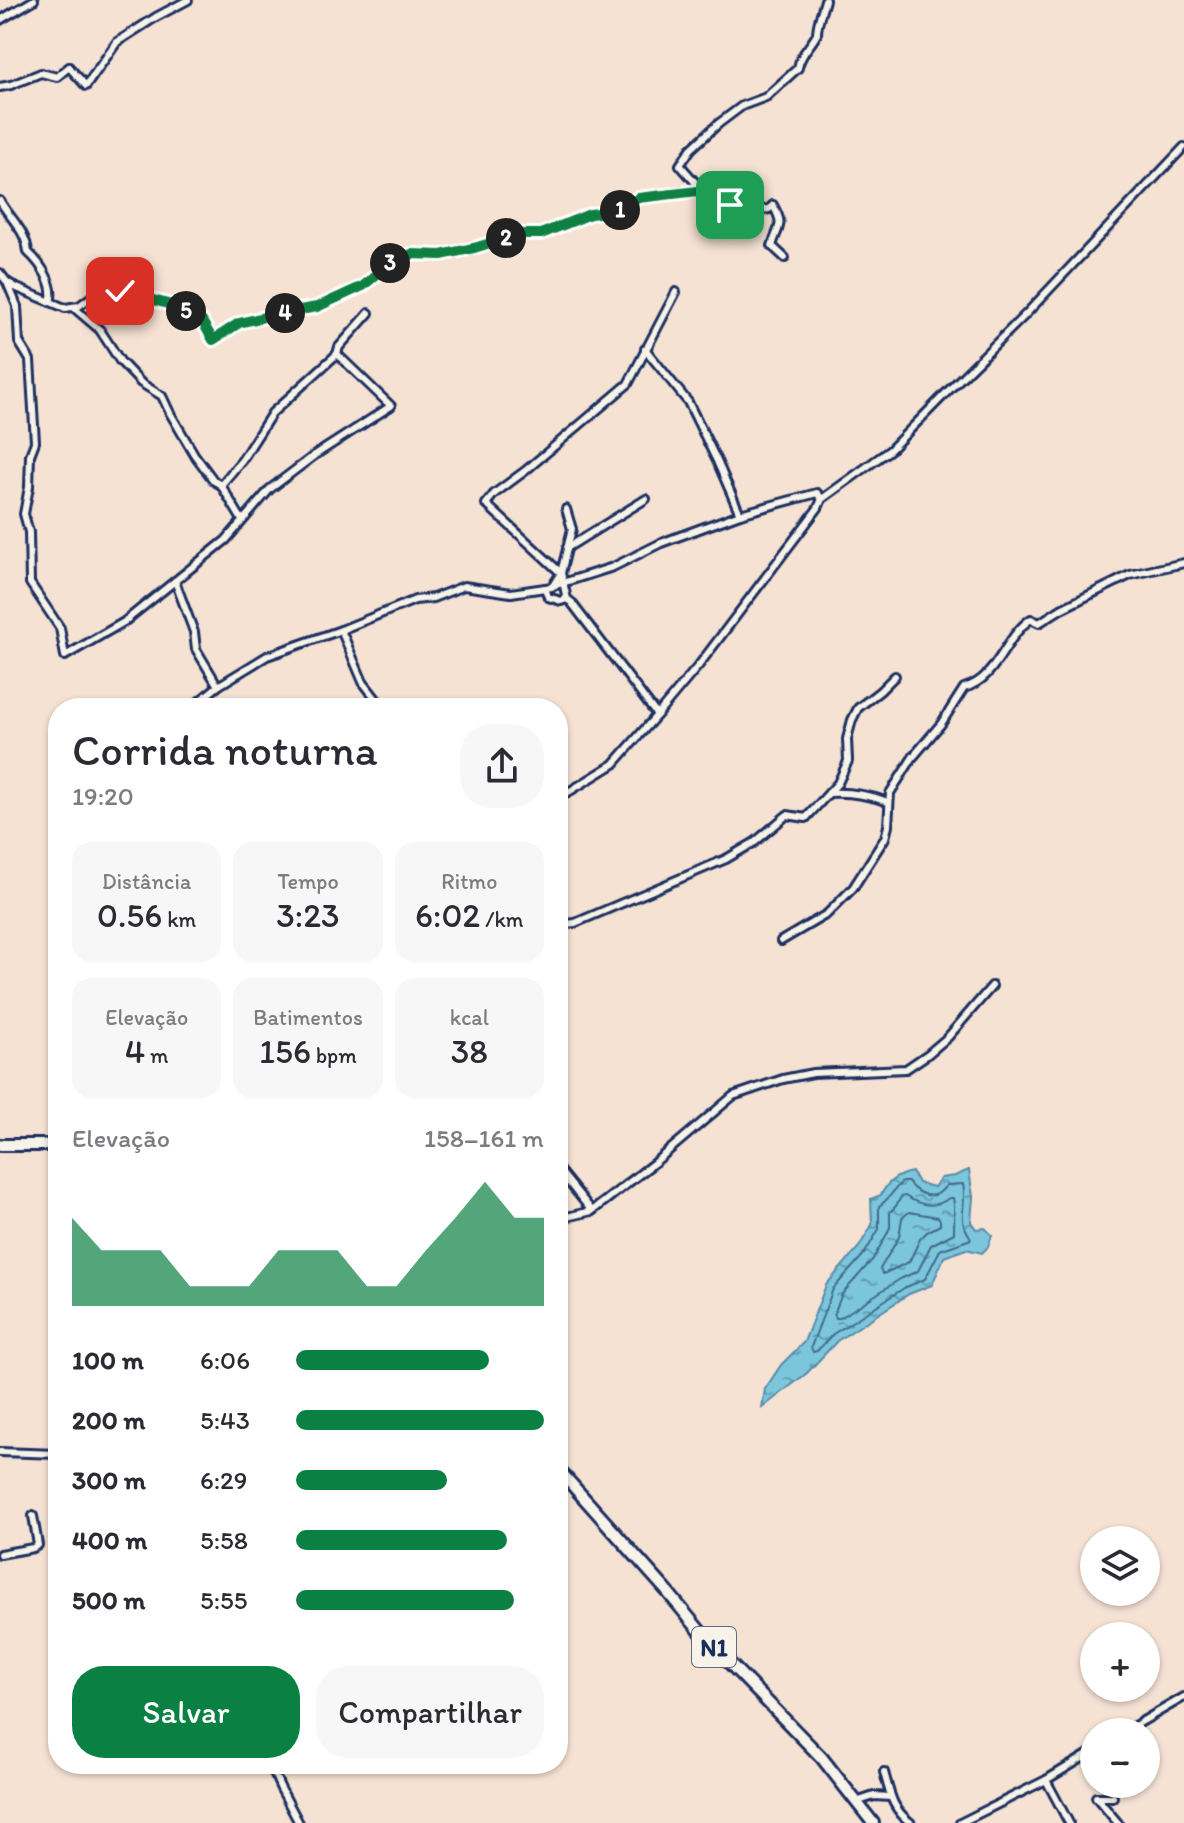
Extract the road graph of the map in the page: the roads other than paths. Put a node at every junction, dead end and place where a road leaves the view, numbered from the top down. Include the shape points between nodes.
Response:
1 (34, 0) edge
2 (188, 0) edge
3 (825, 0) edge
4 (0, 20) edge
5 (0, 87) edge
6 (1184, 147) edge
7 (702, 190) junction
8 (0, 201) edge
9 (785, 258) dead end
10 (0, 273) edge
11 (7, 282) junction
12 (676, 292) dead end
13 (50, 302) junction
14 (73, 307) junction
15 (369, 313) dead end
16 (645, 349) junction
17 (337, 354) junction
18 (221, 485) junction
19 (646, 499) dead end
20 (822, 499) junction
21 (566, 509) dead end
22 (740, 514) junction
23 (242, 520) junction
24 (567, 548) junction
25 (1184, 563) edge
26 (561, 573) junction
27 (175, 581) junction
28 (562, 583) junction
29 (549, 587) junction
30 (567, 599) junction
31 (341, 630) junction
32 (895, 676) dead end
33 (218, 686) junction
34 (203, 698) edge
35 (375, 698) edge
36 (657, 715) junction
37 (568, 792) edge
38 (829, 793) junction
39 (888, 802) junction
40 (568, 924) edge
41 (781, 941) dead end
42 (992, 986) dead end
43 (0, 1145) edge
44 (48, 1145) edge
45 (568, 1181) edge
46 (592, 1211) junction
47 (568, 1217) edge
48 (0, 1452) edge
49 (48, 1454) edge
50 (568, 1480) edge
51 (33, 1516) dead end
52 (0, 1554) edge
53 (1184, 1697) edge
54 (1148, 1718) edge
55 (1080, 1759) edge
56 (884, 1772) dead end
57 (274, 1774) edge
58 (1046, 1780) junction
59 (891, 1797) junction
60 (1097, 1798) edge
61 (856, 1802) junction
62 (965, 1822) edge
63 (299, 1823) edge
64 (873, 1823) edge
65 (911, 1823) edge
66 (1069, 1823) edge
67 (1118, 1823) edge

1 - 4 street
2 - 5 street via 117,42 86,86 69,67 57,77 41,73
3 - 7 street via 817,34 798,68 766,97 718,124 682,160 680,165
6 - 20 street via 890,450
7 - 9 street via 744,210 773,205 781,224 772,246
7 - 14 street via 638,198 621,210 590,214 541,234 520,234 441,255 411,254 363,286 317,307 239,323 213,340 202,321 179,307 120,291 98,292
8 - 13 street via 44,273
10 - 11 street
11 - 13 street
11 - 27 street via 17,306 19,342 30,360 35,442 24,514 30,583 60,628 65,656 124,622
12 - 16 street
13 - 14 street
14 - 18 street via 100,330 141,383 162,396 194,454
15 - 17 street
16 - 22 street via 688,402
16 - 26 street via 628,384 486,504
17 - 18 street via 272,413
17 - 23 street via 391,406 270,489
18 - 23 street
19 - 24 street
20 - 22 street via 817,493
20 - 36 street
21 - 24 street via 572,529
22 - 28 street
23 - 27 street via 226,540
24 - 26 street
25 - 39 street via 1130,575 1039,623 1031,619 1021,625 990,672 964,688 913,757
26 - 28 street
26 - 29 street
27 - 33 street via 196,649
28 - 29 street
28 - 30 street
29 - 30 street via 548,597
29 - 31 street via 511,593 464,586
30 - 36 street
31 - 33 street via 267,656
31 - 35 street
32 - 38 street via 858,708 847,739 848,761
33 - 34 street
36 - 37 street via 614,764
38 - 39 street
38 - 40 street via 806,818 787,815 726,859
39 - 41 street via 885,838 853,888 827,914
42 - 46 street via 948,1037 906,1069 813,1073 733,1096
43 - 44 highway
45 - 46 street
46 - 47 street
48 - 49 street
50 - 61 highway, N1 via 709,1642 822,1758
51 - 52 street via 38,1545
53 - 54 street
55 - 58 street
56 - 59 street
57 - 63 street
58 - 62 street
58 - 66 street
59 - 61 street
59 - 65 street
60 - 67 street
61 - 64 highway, N1

